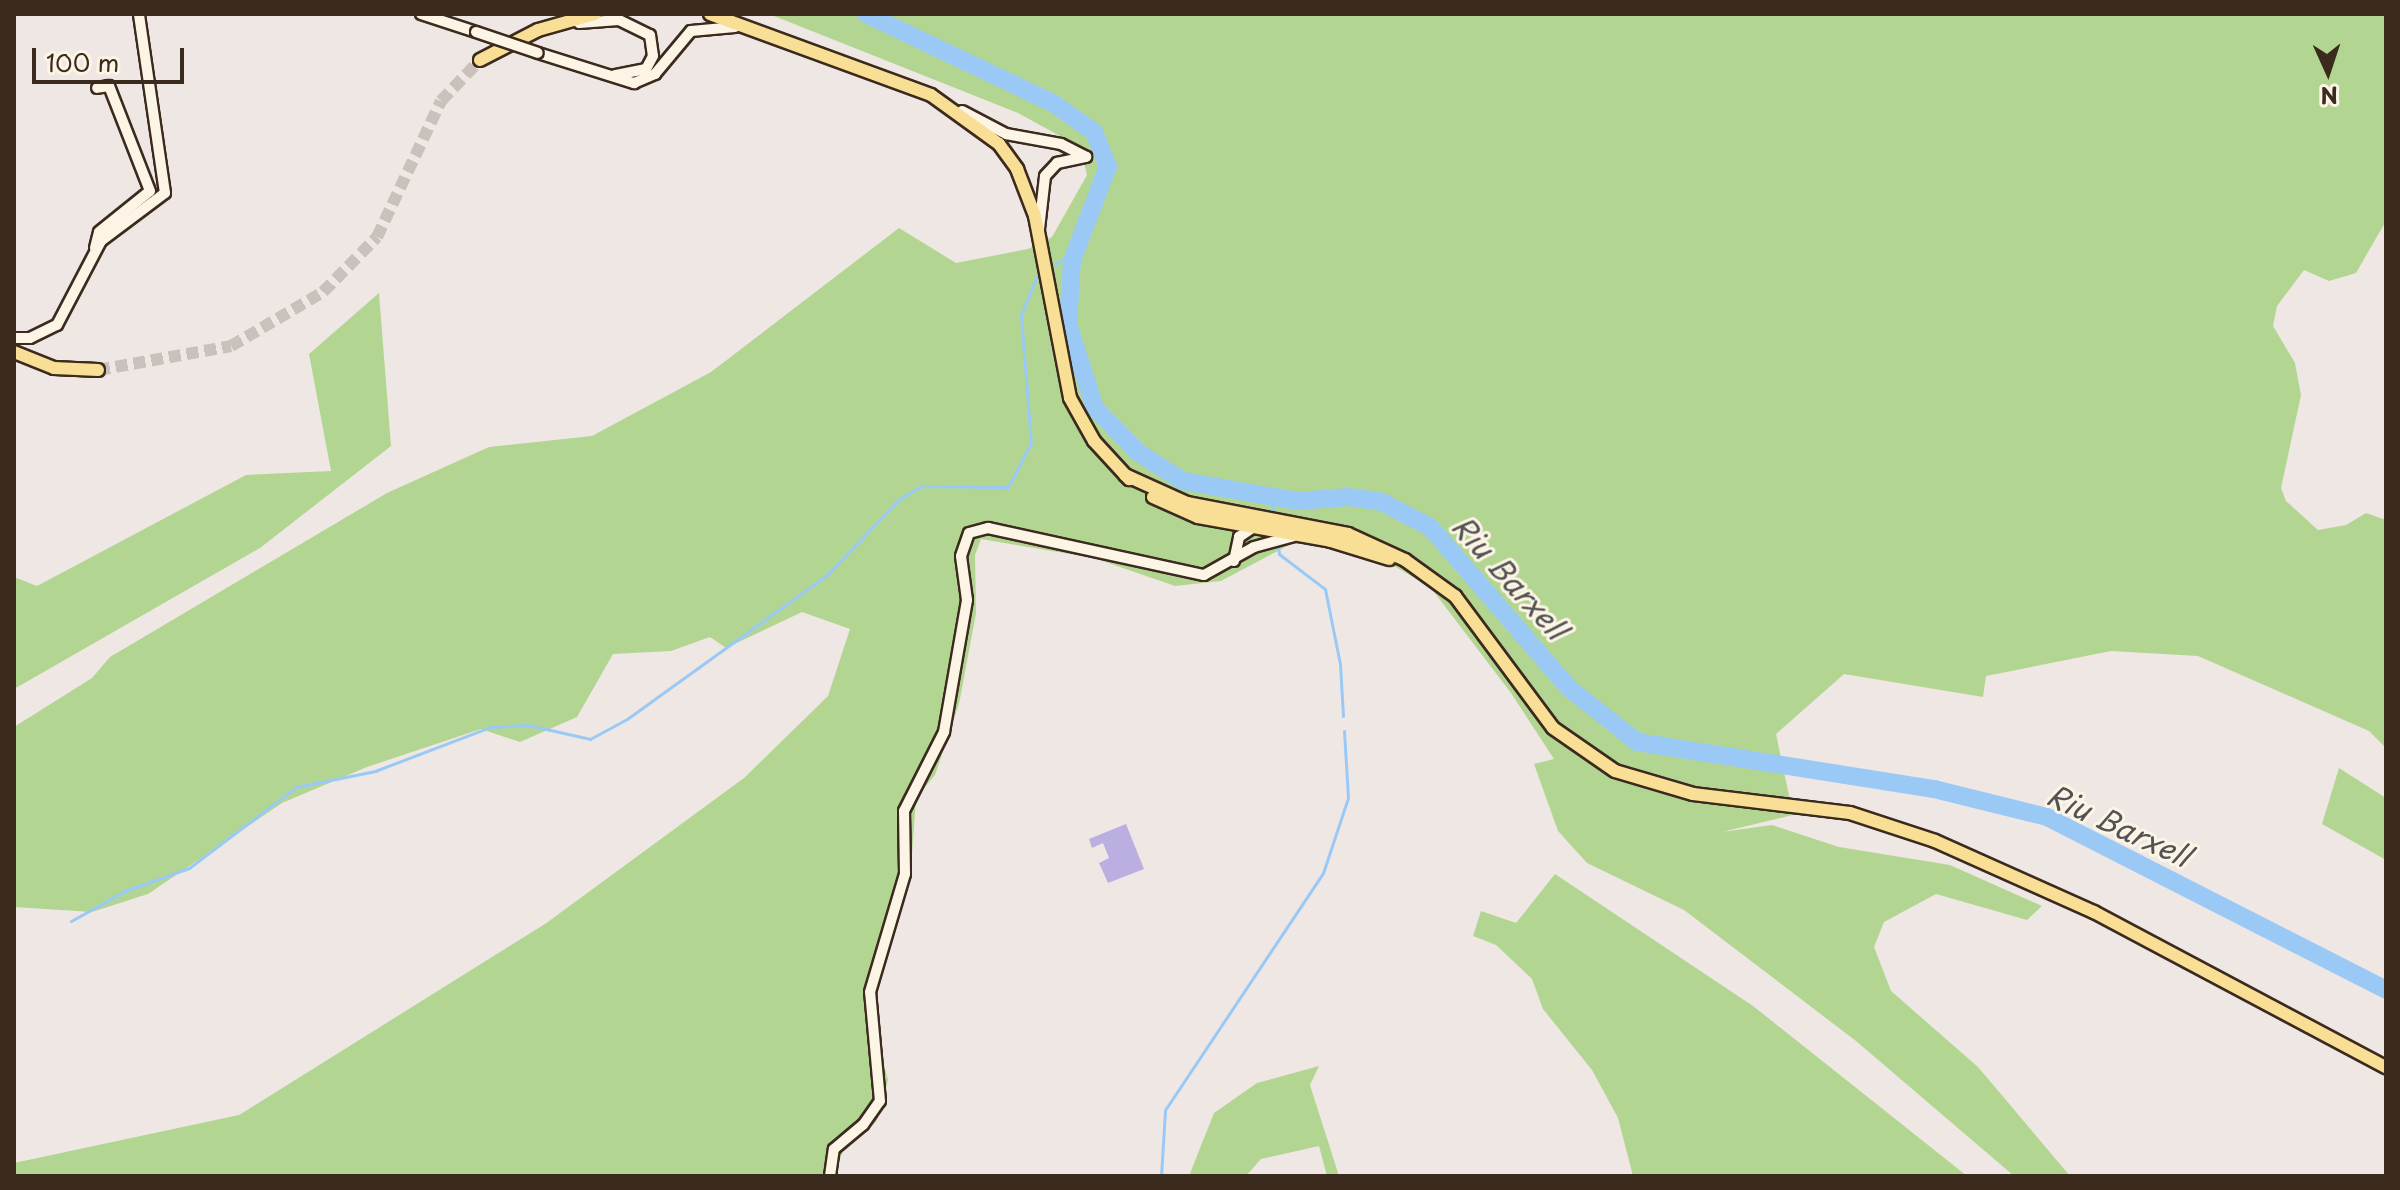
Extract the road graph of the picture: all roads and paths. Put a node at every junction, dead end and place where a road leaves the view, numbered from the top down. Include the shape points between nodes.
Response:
1 (139, 14) edge
2 (421, 14) edge
3 (595, 14) edge
4 (710, 14) edge
5 (553, 25) junction
6 (785, 37) junction
7 (480, 60) tunnel mouth
8 (605, 74) junction
9 (97, 88) dead end
10 (962, 111) junction
11 (1061, 144) junction
12 (1057, 163) junction
13 (1038, 231) junction
14 (95, 250) junction
15 (14, 338) edge
16 (14, 352) edge
17 (98, 370) tunnel mouth
18 (1125, 475) junction
19 (1209, 509) junction
20 (1225, 523) junction
21 (1252, 527) junction
22 (1298, 529) junction
23 (1239, 537) junction
24 (1254, 547) junction
25 (1234, 561) junction
26 (2386, 1067) edge
27 (830, 1176) edge

1 - 14 street via 167,190
2 - 8 street, bridge
3 - 5 main road
4 - 6 main road
5 - 7 main road
5 - 8 street via 619,20 650,35 653,56 646,69
6 - 8 street via 703,27 681,38 647,80 628,83
6 - 10 main road
9 - 14 street via 109,86 150,191 99,232
10 - 11 street via 1017,138
10 - 13 main road via 1010,157
11 - 12 street
11 - 12 street via 1086,157
12 - 13 street via 1041,182
13 - 18 main road via 1067,390 1083,425
14 - 15 street via 62,320 40,335
16 - 17 main road via 54,368
18 - 19 main road
18 - 20 main road via 1180,511
19 - 21 street
19 - 22 main road
20 - 21 main road
20 - 23 street
21 - 22 main road
21 - 23 street
21 - 24 street
22 - 24 street
22 - 26 main road via 1386,549 1439,584 1553,728 1615,771 1670,790 1831,810 1904,829 2094,912
23 - 25 street
24 - 25 street
25 - 27 street via 1204,575 1185,574 988,528 969,533 961,556 967,600 944,732 904,811 905,874 870,992 880,1101 863,1125 834,1149

